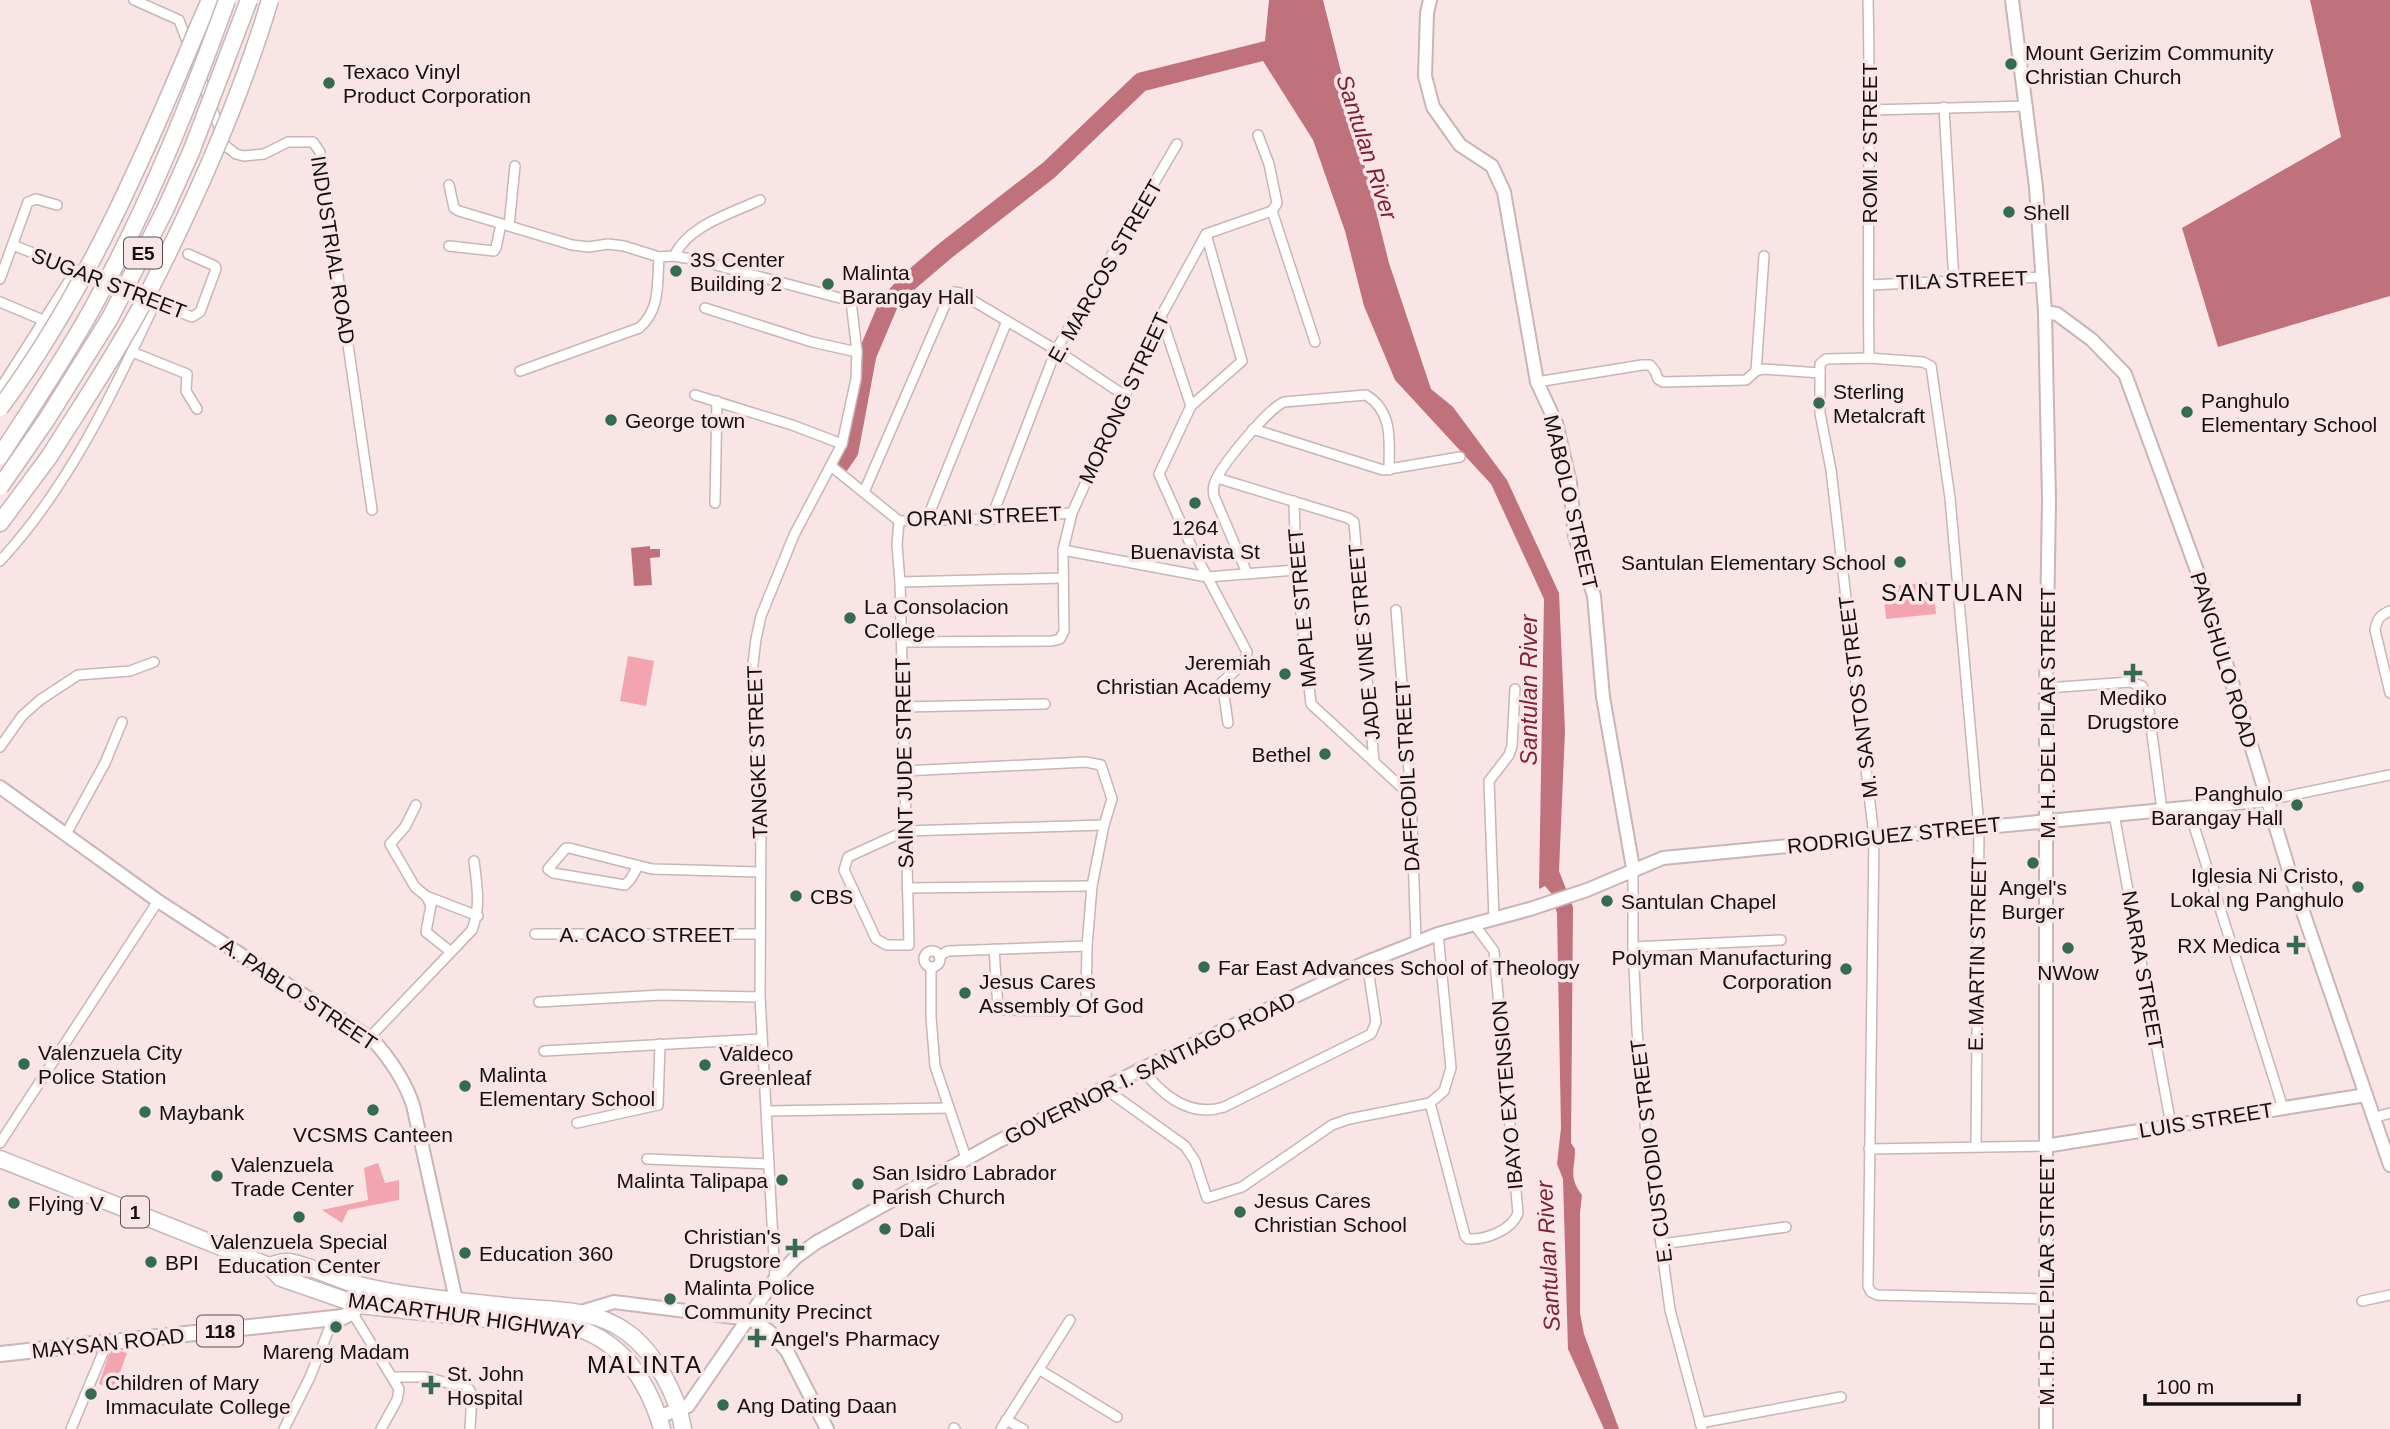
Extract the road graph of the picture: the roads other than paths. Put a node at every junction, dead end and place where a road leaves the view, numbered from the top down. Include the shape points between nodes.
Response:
1 (134, 0) edge
2 (210, 0) edge
3 (227, 0) edge
4 (249, 0) edge
5 (271, 0) edge
6 (1430, 0) edge
7 (1868, 0) edge
8 (2011, 0) edge
9 (2026, 106) junction
10 (1944, 107) junction
11 (1871, 110) junction
12 (1258, 135) dead end
13 (1177, 144) dead end
14 (515, 166) dead end
15 (449, 185) dead end
16 (760, 200) dead end
17 (57, 205) dead end
18 (1272, 211) junction
19 (505, 225) junction
20 (1206, 234) junction
21 (12, 246) junction
22 (449, 246) dead end
23 (188, 254) dead end
24 (674, 256) junction
25 (1764, 256) dead end
26 (659, 257) junction
27 (76, 270) junction
28 (2044, 276) junction
29 (0, 279) edge
30 (1954, 282) junction
31 (1869, 285) junction
32 (0, 302) edge
33 (155, 303) junction
34 (705, 308) dead end
35 (2045, 312) junction
36 (1161, 316) junction
37 (45, 321) junction
38 (1007, 321) junction
39 (1315, 342) dead end
40 (1056, 350) junction
41 (132, 352) junction
42 (857, 352) junction
43 (1869, 358) junction
44 (1756, 370) junction
45 (520, 372) dead end
46 (1820, 373) junction
47 (1537, 382) junction
48 (1, 386) edge
49 (695, 394) dead end
50 (1124, 395) junction
51 (717, 401) junction
52 (1191, 406) junction
53 (0, 408) edge
54 (197, 410) dead end
55 (1253, 429) junction
56 (842, 444) junction
57 (0, 456) edge
58 (1460, 457) dead end
59 (831, 466) junction
60 (1389, 470) junction
61 (1217, 478) junction
62 (0, 487) edge
63 (864, 492) junction
64 (1294, 501) junction
65 (715, 503) dead end
66 (372, 510) dead end
67 (1072, 513) junction
68 (927, 519) junction
69 (991, 519) junction
70 (899, 521) junction
71 (0, 523) edge
72 (1063, 550) junction
73 (0, 561) edge
74 (1296, 570) junction
75 (1247, 573) junction
76 (1207, 577) junction
77 (1063, 579) junction
78 (900, 582) junction
79 (1396, 610) dead end
80 (2390, 611) edge
81 (902, 642) junction
82 (155, 662) dead end
83 (2046, 688) junction
84 (1515, 689) dead end
85 (2390, 693) edge
86 (1045, 704) dead end
87 (903, 707) junction
88 (122, 722) dead end
89 (1228, 723) dead end
90 (0, 747) edge
91 (1374, 762) junction
92 (904, 771) junction
93 (2390, 775) edge
94 (0, 787) edge
95 (1411, 796) junction
96 (2268, 800) junction
97 (416, 805) dead end
98 (2188, 807) junction
99 (2162, 810) junction
100 (2114, 814) junction
101 (2046, 820) junction
102 (1104, 825) junction
103 (1979, 827) junction
104 (905, 831) junction
105 (66, 834) junction
106 (1874, 837) junction
107 (474, 861) dead end
108 (638, 866) junction
109 (1633, 868) junction
110 (760, 872) junction
111 (1092, 886) junction
112 (907, 888) junction
113 (426, 896) junction
114 (158, 901) junction
115 (1530, 909) joint
116 (478, 916) junction
117 (1494, 919) junction
118 (1475, 924) junction
119 (535, 934) dead end
120 (759, 934) junction
121 (1438, 934) junction
122 (1781, 940) dead end
123 (1416, 941) junction
124 (909, 945) junction
125 (1087, 946) junction
126 (1633, 947) junction
127 (994, 949) junction
128 (451, 952) junction
129 (925, 954) junction
130 (939, 956) junction
131 (1367, 962) junction
132 (932, 967) junction
133 (760, 997) junction
134 (539, 1002) dead end
135 (370, 1037) junction
136 (761, 1039) junction
137 (660, 1044) junction
138 (544, 1051) dead end
139 (1142, 1069) junction
140 (1104, 1088) junction
141 (2366, 1095) junction
142 (1430, 1103) junction
143 (948, 1108) junction
144 (2283, 1108) junction
145 (767, 1111) junction
146 (2390, 1113) edge
147 (2373, 1118) junction
148 (577, 1123) dead end
149 (2171, 1125) junction
150 (0, 1143) edge
151 (1976, 1146) junction
152 (2045, 1146) junction
153 (1868, 1149) junction
154 (647, 1158) dead end
155 (965, 1158) junction
156 (0, 1159) edge
157 (769, 1164) junction
158 (2390, 1165) edge
159 (1786, 1227) dead end
160 (1662, 1244) junction
161 (269, 1266) junction
162 (775, 1279) junction
163 (364, 1287) junction
164 (2390, 1295) edge
165 (2046, 1299) junction
166 (456, 1300) junction
167 (2362, 1301) dead end
168 (357, 1308) junction
169 (581, 1312) junction
170 (505, 1314) junction
171 (536, 1316) junction
172 (332, 1318) junction
173 (750, 1319) junction
174 (1070, 1320) dead end
175 (107, 1343) junction
176 (0, 1354) edge
177 (1040, 1370) junction
178 (392, 1377) junction
179 (1841, 1397) dead end
180 (685, 1406) junction
181 (1117, 1417) dead end
182 (660, 1423) edge
183 (1003, 1425) edge
184 (1701, 1426) edge
185 (71, 1429) edge
186 (284, 1429) edge
187 (381, 1429) edge
188 (470, 1429) edge
189 (683, 1429) edge
190 (827, 1429) edge
191 (1023, 1429) edge
192 (2046, 1429) edge

1 - 66 street, INDUSTRIAL ROAD via 178,20 222,143 229,149 252,156 301,141 313,142 320,152
2 - 53 highway, bridge via 153,135 81,279
3 - 57 highway, E5, bridge via 147,201 93,308
4 - 62 highway, E5, bridge via 191,152 116,306
5 - 71 highway, bridge via 256,48 195,194 142,304 49,457
6 - 47 main road, MABOLO STREET via 1424,76 1433,107 1460,145 1492,166 1504,192
7 - 11 street, ROMI 2 STREET
8 - 9 main road, M. H. DEL PILAR STREET
9 - 10 street
9 - 28 main road, M. H. DEL PILAR STREET
10 - 11 street
10 - 30 street
11 - 31 street, ROMI 2 STREET
12 - 18 street via 1277,203
13 - 40 street, E. MARCOS STREET
14 - 19 street
15 - 19 street, TANGKE STREET via 458,211
16 - 24 street via 693,232
17 - 21 street via 28,202
18 - 20 street
18 - 39 street
19 - 22 street via 494,251
19 - 26 street, TANGKE STREET via 572,245 624,246
20 - 36 street, MORONG STREET
20 - 52 street via 1242,362
21 - 27 street, SUGAR STREET
21 - 29 street
23 - 33 street, SUGAR STREET via 216,269 200,312 188,316
24 - 26 street, TANGKE STREET
24 - 42 street, TANGKE STREET via 851,301
25 - 44 street
26 - 45 street via 656,303 646,323
27 - 33 street, SUGAR STREET
27 - 37 street
28 - 30 street, TILA STREET
28 - 35 main road, M. H. DEL PILAR STREET
30 - 31 street, TILA STREET
31 - 43 street, TILA STREET
32 - 37 street
33 - 41 street
34 - 42 street
35 - 83 main road, M. H. DEL PILAR STREET
35 - 96 main road, PANGHULO ROAD via 2057,314 2092,340 2125,374 2203,587
36 - 50 street, MORONG STREET
36 - 52 street
37 - 48 street
38 - 40 street
38 - 63 street via 960,293 949,296
38 - 68 street
40 - 50 street
40 - 69 street, E. MARCOS STREET
41 - 54 street via 187,374 186,391
41 - 73 street via 55,489
42 - 56 street, TANGKE STREET via 856,380
43 - 46 street via 1826,359 1820,364
43 - 103 street, E. MARTIN STREET via 1931,366 1950,498
44 - 46 street
44 - 47 street via 1746,380 1664,382 1650,365 1642,365
46 - 106 street, M. SANTOS STREET via 1821,413
47 - 109 main road, MABOLO STREET via 1556,423 1570,483 1575,536 1594,596 1604,697
49 - 51 street
50 - 67 street, MORONG STREET
51 - 56 street
51 - 65 street
52 - 76 street via 1158,474
55 - 60 street
55 - 60 street via 1284,402 1366,395 1388,421
55 - 61 street
56 - 59 street, TANGKE STREET
58 - 60 street
59 - 63 street, ORANI STREET
59 - 110 street, TANGKE STREET via 794,535 755,639 752,672
61 - 64 street
61 - 75 street via 1214,496
63 - 70 street, ORANI STREET
64 - 74 street, MAPLE STREET
64 - 91 street, JADE VINE STREET via 1354,522
67 - 69 street, ORANI STREET
67 - 72 street, MORONG STREET
68 - 69 street, ORANI STREET
68 - 70 street, ORANI STREET
70 - 78 street, SAINT JUDE STREET
72 - 76 street
72 - 77 street, MORONG STREET
74 - 75 street
74 - 91 street, MAPLE STREET via 1311,704
75 - 76 street
76 - 89 street via 1247,652 1244,663 1222,682
77 - 78 street
77 - 81 street, MORONG STREET via 1064,631 1060,639
78 - 81 street, SAINT JUDE STREET
79 - 95 street, DAFFODIL STREET
80 - 85 street via 2377,620 2375,629
81 - 87 street, SAINT JUDE STREET
82 - 90 street via 130,670 78,675 22,716
83 - 99 street via 2130,682 2142,686
83 - 101 main road, M. H. DEL PILAR STREET
84 - 117 street via 1512,746 1489,781
86 - 87 street
87 - 92 street, SAINT JUDE STREET
88 - 105 street
91 - 95 street, MAPLE STREET
92 - 102 street via 1101,765 1112,799
92 - 104 street, SAINT JUDE STREET
93 - 96 street, RODRIGUEZ STREET
94 - 105 main road, A. PABLO STREET
95 - 123 street, DAFFODIL STREET
96 - 98 main road, RODRIGUEZ STREET
96 - 141 main road, PANGHULO ROAD
97 - 113 street via 390,843 415,887
98 - 99 main road, RODRIGUEZ STREET
98 - 144 street
99 - 100 main road, RODRIGUEZ STREET
100 - 101 main road, RODRIGUEZ STREET
100 - 149 street, NARRA STREET
101 - 103 main road, RODRIGUEZ STREET
101 - 152 main road, M. H. DEL PILAR STREET
102 - 104 street
102 - 111 street
103 - 106 main road, RODRIGUEZ STREET
103 - 151 street, E. MARTIN STREET
104 - 112 street, SAINT JUDE STREET
104 - 124 street via 848,857 844,870 876,939
105 - 114 main road, A. PABLO STREET
106 - 109 main road, RODRIGUEZ STREET via 1663,858
106 - 153 street, M. SANTOS STREET
107 - 116 street
108 - 108 street via 569,848 549,871 625,885
108 - 110 street
109 - 115 main road, RODRIGUEZ STREET
109 - 126 street, E. CUSTODIO STREET
110 - 120 street, TANGKE STREET
111 - 112 street
111 - 125 street
112 - 124 street, SAINT JUDE STREET
113 - 116 street
113 - 128 street via 431,905 426,932
114 - 135 main road, A. PABLO STREET
114 - 150 street
115 - 117 main road, GOVERNOR I. SANTIAGO ROAD
116 - 128 street via 472,930
117 - 118 main road, GOVERNOR I. SANTIAGO ROAD
118 - 121 main road, GOVERNOR I. SANTIAGO ROAD
118 - 142 street, IBAYO EXTENSION via 1494,951 1518,1213 1512,1225 1483,1238 1465,1236
119 - 120 street, A. CACO STREET
120 - 133 street, TANGKE STREET
121 - 123 main road, GOVERNOR I. SANTIAGO ROAD
121 - 142 street via 1451,1068 1444,1091
122 - 126 street
123 - 131 main road, GOVERNOR I. SANTIAGO ROAD
124 - 129 street
125 - 127 street
125 - 127 street via 1086,1004 1079,1011 998,1008
126 - 160 street, E. CUSTODIO STREET via 1646,1134
127 - 130 street via 948,951
128 - 135 street
129 - 130 street via 932,951
129 - 132 street via 925,963
130 - 132 street via 939,964
131 - 139 main road, GOVERNOR I. SANTIAGO ROAD
131 - 139 street via 1376,1022 1371,1034 1224,1107 1208,1110 1183,1105 1155,1086
132 - 143 street via 936,1066
133 - 134 street via 662,995
133 - 136 street, TANGKE STREET
135 - 166 main road, A. PABLO STREET via 394,1065 409,1095
136 - 137 street
136 - 145 street, TANGKE STREET
137 - 138 street
137 - 148 street via 659,1105
139 - 140 main road, GOVERNOR I. SANTIAGO ROAD
140 - 142 street via 1185,1146 1207,1198 1242,1187 1332,1125
140 - 155 main road, GOVERNOR I. SANTIAGO ROAD
141 - 144 main road, LUIS STREET
141 - 147 main road, PANGHULO ROAD
143 - 145 street
143 - 155 street
144 - 149 main road, LUIS STREET
145 - 157 street, TANGKE STREET
146 - 147 street
147 - 158 main road, PANGHULO ROAD
149 - 152 main road, LUIS STREET
151 - 152 street
151 - 153 street
152 - 165 main road, M. H. DEL PILAR STREET
153 - 165 street, M. SANTOS STREET via 1871,1292
154 - 157 street
155 - 162 main road, GOVERNOR I. SANTIAGO ROAD via 817,1242
156 - 161 highway, MACARTHUR HIGHWAY / 1
157 - 162 street, TANGKE STREET
159 - 160 street
160 - 184 street, E. CUSTODIO STREET via 1670,1310
161 - 163 highway, MACARTHUR HIGHWAY / 1 via 288,1262
161 - 168 highway, MACARTHUR HIGHWAY / 1 via 281,1278
162 - 173 main road, GOVERNOR I. SANTIAGO ROAD
163 - 166 highway, MACARTHUR HIGHWAY / 1
163 - 168 main road
164 - 167 street
165 - 192 main road, M. H. DEL PILAR STREET
166 - 170 highway, MACARTHUR HIGHWAY / 1
168 - 170 highway, MACARTHUR HIGHWAY / 1
168 - 172 main road, MAYSAN ROAD / 118
168 - 178 street via 355,1317
169 - 171 highway, MACARTHUR HIGHWAY / 1
169 - 173 main road via 614,1302
169 - 180 highway, MACARTHUR HIGHWAY / 1 via 628,1333 648,1352
170 - 171 highway, MACARTHUR HIGHWAY / 1
171 - 182 highway, MACARTHUR HIGHWAY / 1 via 608,1341 635,1371
172 - 175 main road, MAYSAN ROAD / 118
172 - 186 street
173 - 180 main road, GOVERNOR I. SANTIAGO ROAD
173 - 190 main road via 787,1351
174 - 177 street
175 - 176 main road, MAYSAN ROAD / 118
175 - 185 street
177 - 181 street
177 - 183 street
178 - 187 street via 399,1389 397,1400
178 - 188 street via 426,1377 468,1389 472,1395
179 - 184 street
180 - 182 main road
180 - 189 highway, MACARTHUR HIGHWAY / 1
183 - 191 street

